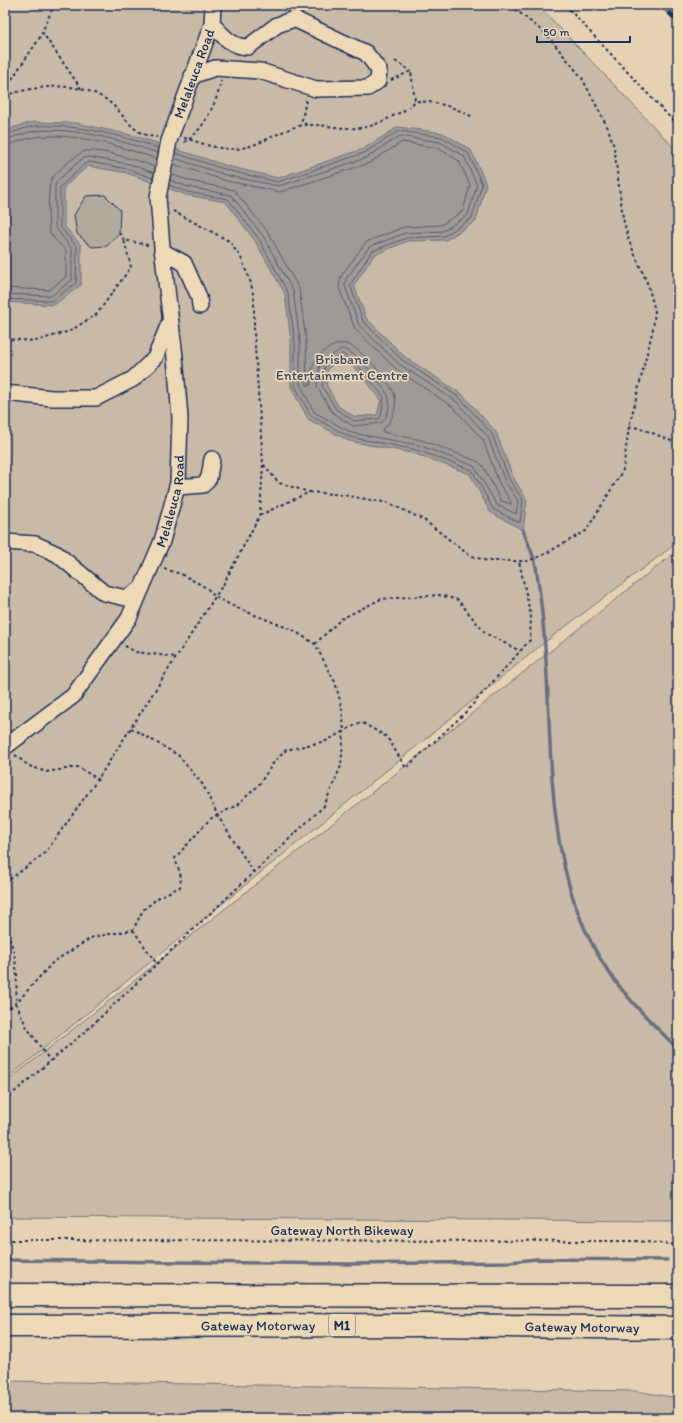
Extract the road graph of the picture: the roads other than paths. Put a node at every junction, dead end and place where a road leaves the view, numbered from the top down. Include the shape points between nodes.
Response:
1 (213, 5) edge
2 (212, 24) junction
3 (248, 47) junction
4 (247, 70) junction
5 (192, 76) junction
6 (162, 249) junction
7 (200, 306) dead end
8 (171, 320) junction
9 (5, 393) edge
10 (212, 458) dead end
11 (177, 487) junction
12 (5, 542) edge
13 (141, 589) junction
14 (6, 746) edge
15 (5, 1295) edge
16 (678, 1296) edge
17 (5, 1326) edge
18 (678, 1328) edge

1 - 2 street, Melaleuca Road
2 - 3 street via 225,38 239,47
2 - 5 street, Melaleuca Road
3 - 4 street
3 - 4 street via 277,25 294,19 366,53 379,70 378,81 368,88 313,88 260,71
4 - 5 street via 215,68
5 - 6 street, Melaleuca Road via 158,197
6 - 7 street via 184,263 199,297
6 - 8 street, Melaleuca Road
8 - 9 street via 155,358 133,379 96,398 52,398
8 - 11 street, Melaleuca Road via 180,418
10 - 11 street via 209,478 202,485
11 - 13 street, Melaleuca Road via 162,541
12 - 13 street via 35,544 57,554 104,593 126,598
13 - 14 street, Melaleuca Road via 129,618 73,696
15 - 16 highway, M1
17 - 18 highway, Gateway Motorway / M1 via 427,1325

